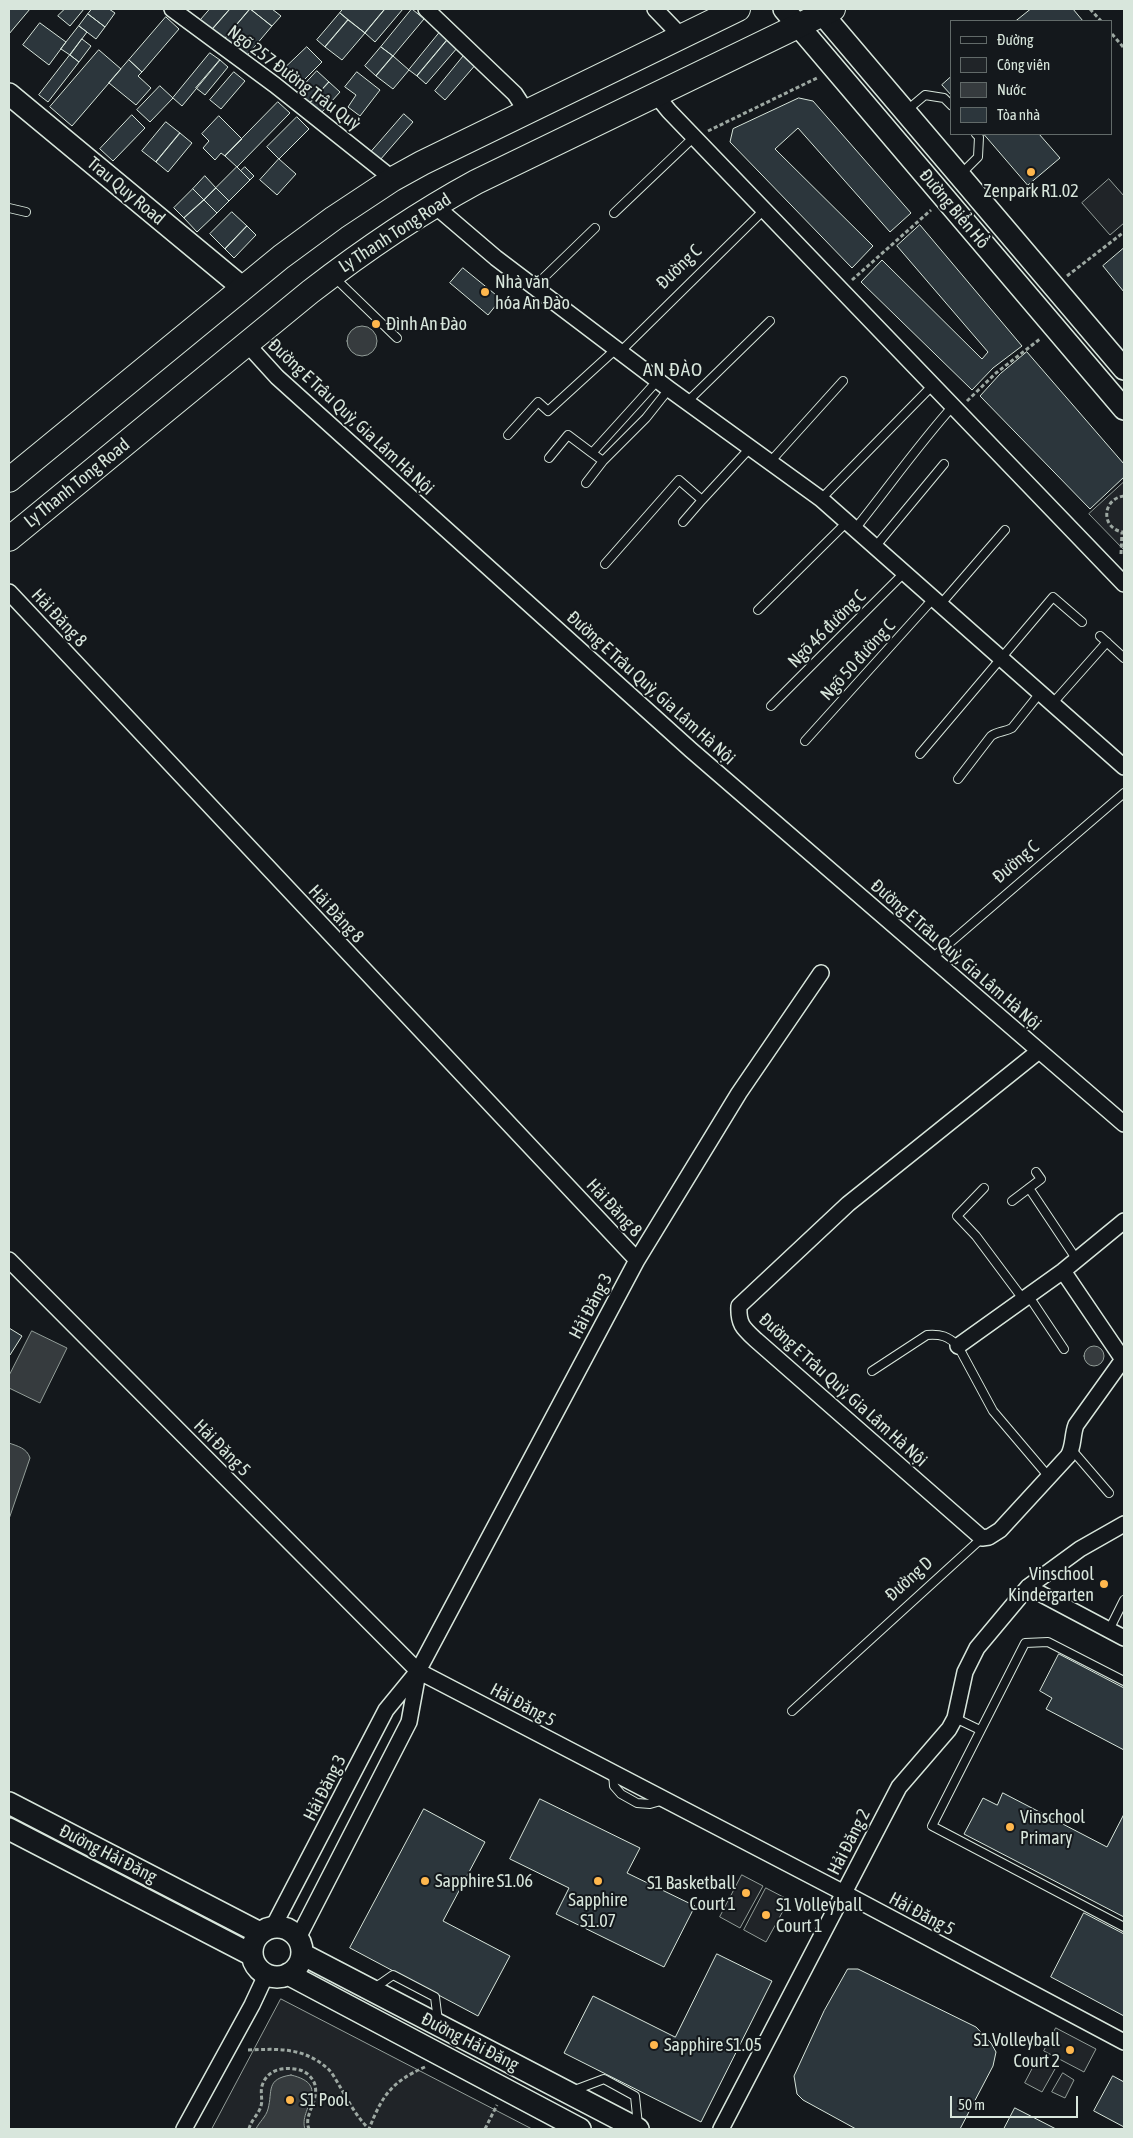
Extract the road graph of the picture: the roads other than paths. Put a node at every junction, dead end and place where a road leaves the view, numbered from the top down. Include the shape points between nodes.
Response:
1 (172, 9) edge
2 (426, 9) edge
3 (656, 9) edge
4 (738, 9) edge
5 (824, 10) edge
6 (791, 17) edge
7 (681, 36) junction
8 (9, 94) edge
9 (656, 95) junction
10 (950, 104) edge
11 (526, 111) junction
12 (905, 112) junction
13 (977, 135) edge
14 (695, 137) junction
15 (960, 175) junction
16 (393, 179) junction
17 (434, 205) junction
18 (9, 208) edge
19 (764, 210) junction
20 (26, 212) dead end
21 (614, 213) dead end
22 (595, 228) dead end
23 (332, 275) junction
24 (534, 287) junction
25 (243, 288) junction
26 (770, 322) dead end
27 (397, 338) dead end
28 (247, 344) junction
29 (618, 350) junction
30 (1124, 369) edge
31 (843, 380) dead end
32 (663, 385) junction
33 (932, 385) junction
34 (687, 402) junction
35 (960, 404) junction
36 (1124, 409) edge
37 (508, 435) dead end
38 (750, 448) junction
39 (592, 453) junction
40 (549, 458) dead end
41 (603, 461) junction
42 (770, 462) junction
43 (944, 464) dead end
44 (9, 480) edge
45 (586, 483) dead end
46 (821, 499) junction
47 (702, 500) junction
48 (683, 522) dead end
49 (851, 526) junction
50 (1005, 530) dead end
51 (9, 539) edge
52 (875, 547) junction
53 (605, 564) dead end
54 (904, 573) junction
55 (1124, 584) edge
56 (9, 592) edge
57 (937, 602) junction
58 (758, 610) dead end
59 (1082, 622) dead end
60 (1100, 636) dead end
61 (1107, 642) junction
62 (1124, 658) edge
63 (1002, 659) junction
64 (1040, 693) junction
65 (1052, 704) junction
66 (771, 706) dead end
67 (805, 741) dead end
68 (920, 754) dead end
69 (1122, 760) edge
70 (958, 778) dead end
71 (1124, 793) edge
72 (931, 959) junction
73 (821, 973) dead end
74 (1039, 1051) junction
75 (1124, 1124) edge
76 (1036, 1172) dead end
77 (984, 1188) dead end
78 (1029, 1188) junction
79 (1012, 1201) dead end
80 (1124, 1221) edge
81 (9, 1260) edge
82 (637, 1260) junction
83 (1077, 1260) junction
84 (1063, 1271) junction
85 (1026, 1297) junction
86 (958, 1346) junction
87 (1064, 1349) dead end
88 (1123, 1358) edge
89 (872, 1371) dead end
90 (1072, 1450) junction
91 (1050, 1478) junction
92 (1109, 1494) dead end
93 (1124, 1524) edge
94 (982, 1538) junction
95 (1028, 1587) junction
96 (1124, 1600) edge
97 (1109, 1630) junction
98 (1124, 1638) edge
99 (418, 1671) junction
100 (1124, 1681) edge
101 (792, 1711) dead end
102 (955, 1718) junction
103 (980, 1730) junction
104 (9, 1803) edge
105 (9, 1830) edge
106 (844, 1893) junction
107 (1124, 1927) edge
108 (266, 1930) junction
109 (300, 1946) junction
110 (252, 1955) junction
111 (288, 1974) junction
112 (266, 1975) junction
113 (1124, 2042) edge
114 (568, 2093) junction
115 (184, 2129) edge
116 (580, 2129) edge
117 (638, 2129) edge
118 (721, 2129) edge

1 - 16 street, Ngõ 257 Đường Trâu Quỳ via 275,85
2 - 11 street via 515,94
3 - 7 street
4 - 7 main road
5 - 6 main road, Ly Thanh Tong Road
5 - 12 street, Đường Biển Hồ
6 - 9 main road, Ly Thanh Tong Road
6 - 36 street, Đường Biển Hồ
7 - 11 main road
8 - 25 street, Trau Quy Road
9 - 14 street
9 - 17 main road, Ly Thanh Tong Road
10 - 12 lane via 944,98 924,96
11 - 16 main road
12 - 15 street, Đường Biển Hồ
13 - 15 lane via 978,157
14 - 19 street
14 - 21 lane
15 - 30 street, Đường Biển Hồ
16 - 25 main road via 316,231
17 - 23 main road, Ly Thanh Tong Road
17 - 24 street
18 - 20 lane
19 - 29 lane, Đường C
19 - 33 street
22 - 24 lane
23 - 27 lane
23 - 28 main road, Ly Thanh Tong Road
24 - 29 street
25 - 44 main road
26 - 34 lane
28 - 51 main road, Ly Thanh Tong Road
28 - 72 street, Đường E Trâu Quỳ, Gia Lâm Hà Nội via 277,377 692,750
29 - 32 street
29 - 37 lane, Đường C via 548,411 538,402
31 - 42 lane
32 - 34 street
32 - 39 lane
32 - 41 lane via 646,418
33 - 35 street
33 - 46 lane
34 - 38 street
35 - 49 lane via 927,435 906,465
35 - 55 street
38 - 42 street
38 - 47 lane
39 - 40 lane via 568,435
39 - 41 lane
41 - 45 lane
42 - 46 street
43 - 52 lane
46 - 49 street
47 - 48 lane
47 - 53 lane via 680,480
49 - 52 street
49 - 58 lane
50 - 57 lane
52 - 54 street
54 - 57 street
54 - 66 lane, Ngõ 46 đường C
56 - 82 street, Hải Đăng 8
57 - 63 street
57 - 67 lane, Ngõ 50 đường C
59 - 63 lane via 1053,597
60 - 61 lane
61 - 62 lane
61 - 65 lane
63 - 64 street
63 - 68 lane
64 - 65 street
64 - 70 lane via 1012,728 991,736
65 - 69 street
71 - 72 lane, Đường C
72 - 74 street, Đường E Trâu Quỳ, Gia Lâm Hà Nội
73 - 82 street, Hải Đăng 3 via 739,1093
74 - 75 street, Đường E Trâu Quỳ, Gia Lâm Hà Nội
74 - 94 street, Đường E Trâu Quỳ, Gia Lâm Hà Nội via 848,1204 739,1306 738,1319 744,1329
76 - 78 lane via 1041,1179
77 - 85 lane via 957,1216
78 - 79 lane
78 - 83 lane
80 - 83 street
81 - 99 street, Hải Đăng 5
82 - 99 street, Hải Đăng 3
83 - 84 street
84 - 85 street
84 - 88 street, Đường D
85 - 86 street
85 - 87 lane
86 - 89 lane via 949,1337 927,1335
86 - 91 lane via 992,1411
88 - 90 street, Đường D via 1076,1425
90 - 91 street, Đường D
90 - 92 lane
91 - 94 street, Đường D via 996,1535
93 - 95 street, Hải Đăng 2
94 - 101 lane, Đường D
95 - 97 street
95 - 102 street, Hải Đăng 2 via 971,1656
96 - 97 lane
97 - 98 street
99 - 106 street, Hải Đăng 5
99 - 108 street, Hải Đăng 3 via 386,1710
99 - 109 street, Hải Đăng 3 via 409,1722
100 - 103 lane via 1048,1642 1025,1643
102 - 103 lane
102 - 106 street, Hải Đăng 2 via 899,1787
103 - 107 lane via 932,1826
104 - 108 street, Đường Hải Đăng
105 - 110 street, Đường Hải Đăng
106 - 113 street, Hải Đăng 5
106 - 118 street, Hải Đăng 2
108 - 109 street via 286,1928
108 - 110 street via 252,1944
109 - 111 street via 300,1963
109 - 114 street, Đường Hải Đăng via 371,1990
110 - 112 street via 257,1968
111 - 112 street via 280,1977
111 - 116 street, Đường Hải Đăng
112 - 115 street
114 - 117 street, Đường Hải Đăng
114 - 117 lane via 604,2079 635,2096

